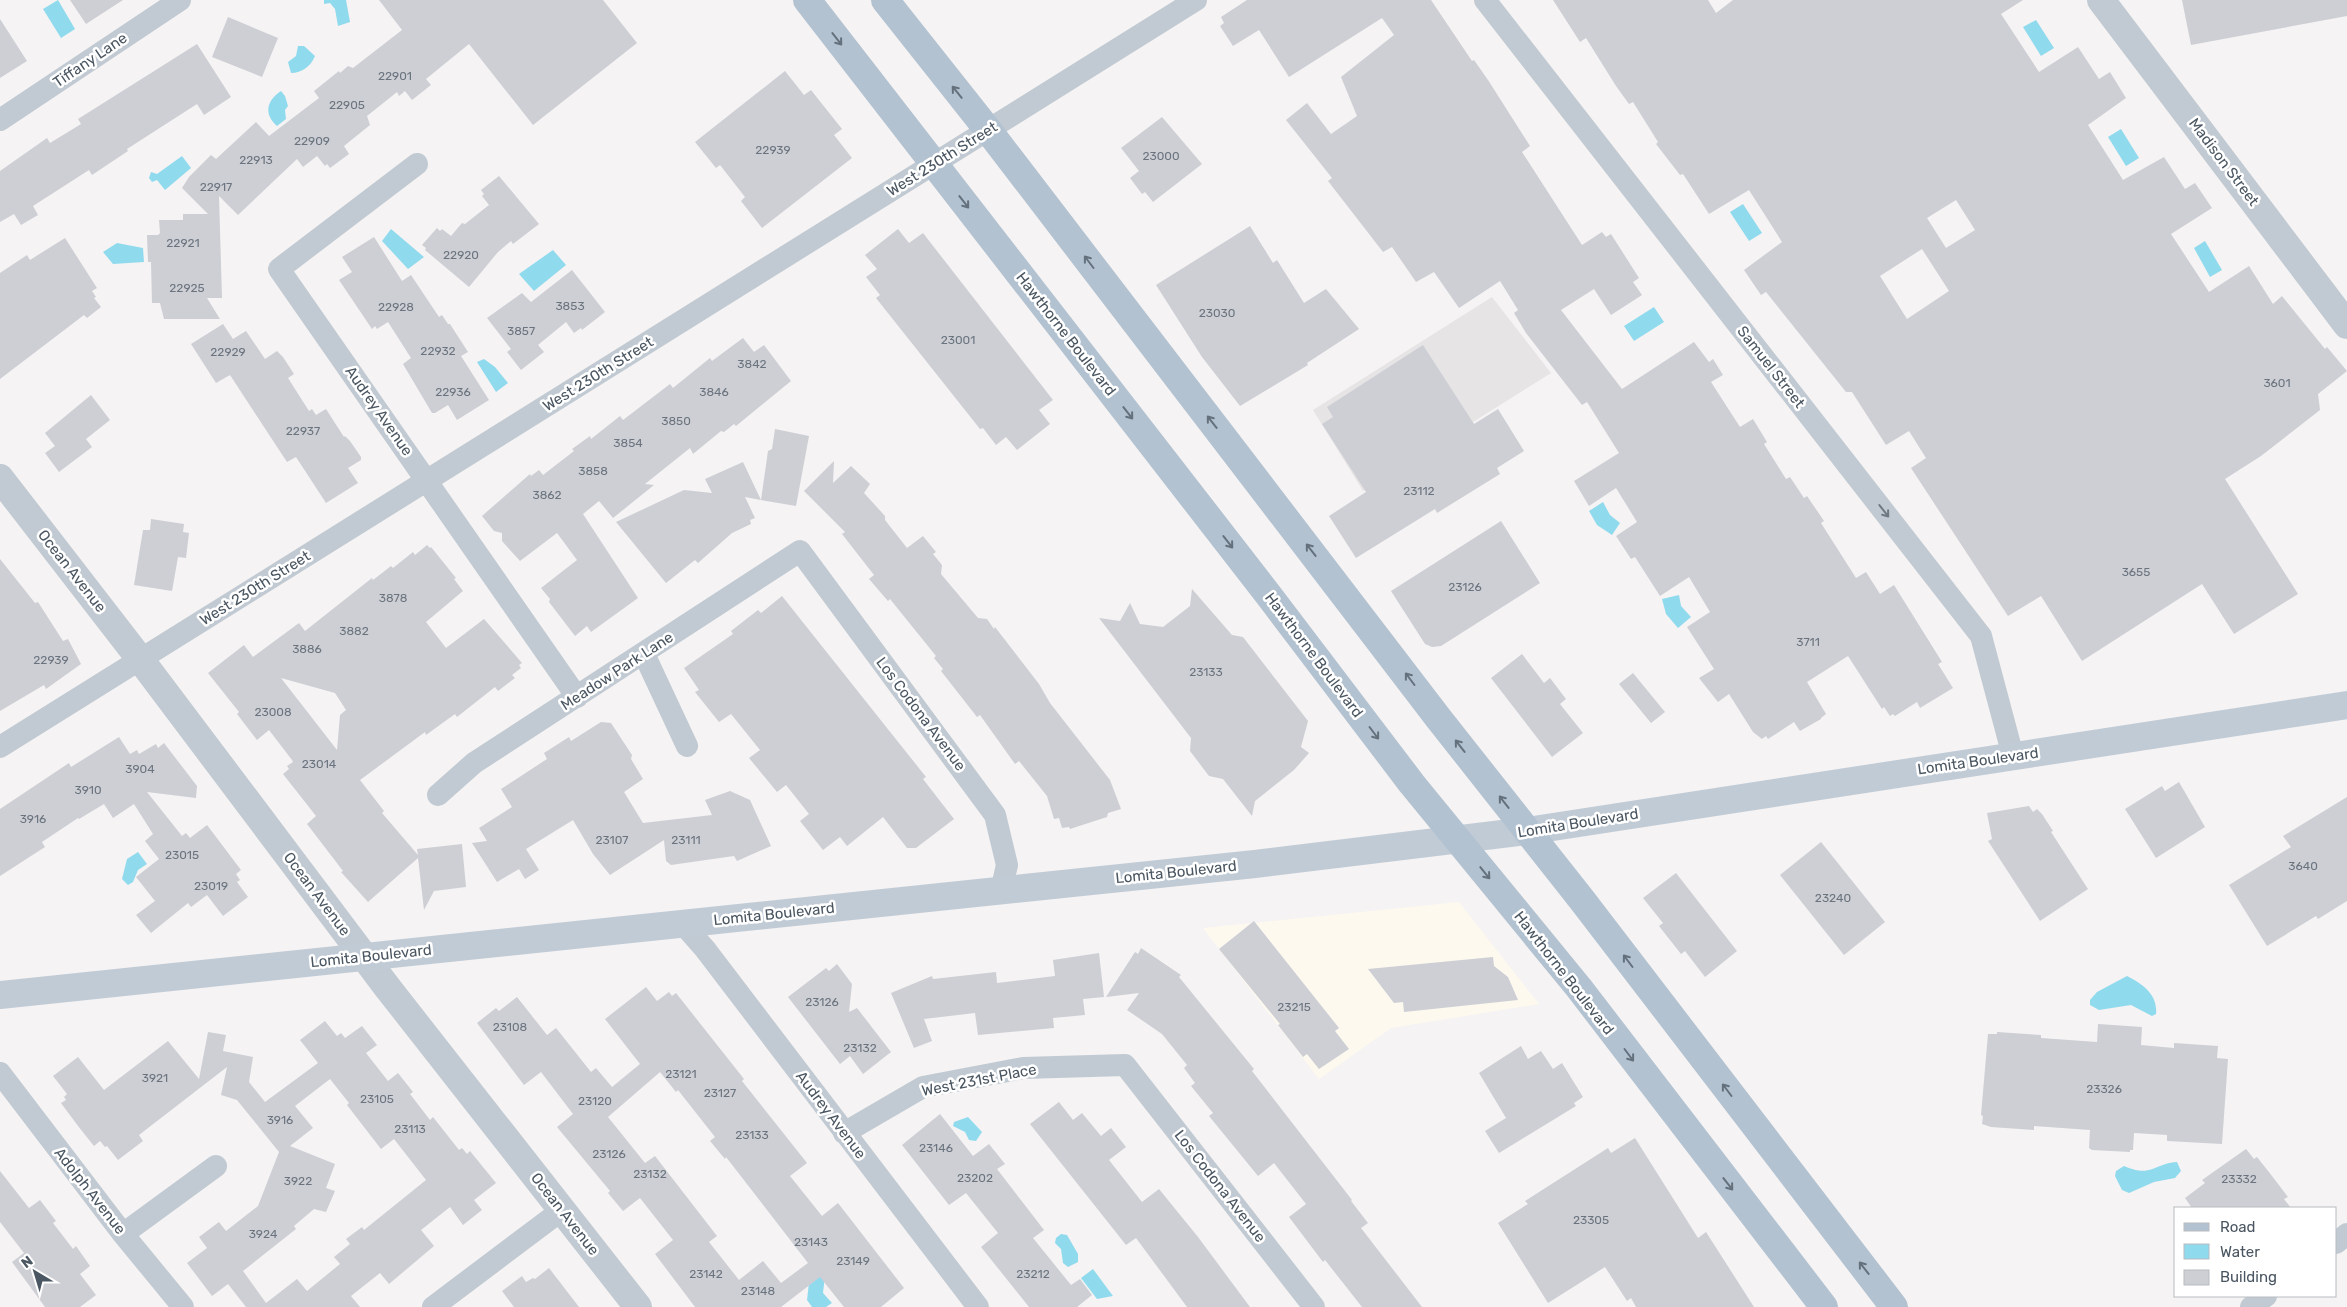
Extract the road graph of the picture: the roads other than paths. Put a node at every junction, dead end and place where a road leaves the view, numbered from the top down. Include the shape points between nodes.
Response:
1 (180, 0) edge
2 (807, 0) edge
3 (885, 0) edge
4 (1196, 0) edge
5 (1485, 0) edge
6 (2101, 0) edge
7 (0, 120) edge
8 (988, 130) junction
9 (417, 164) dead end
10 (934, 164) junction
11 (2347, 325) edge
12 (0, 478) edge
13 (428, 481) junction
14 (800, 552) joint
15 (644, 654) junction
16 (140, 659) junction
17 (577, 697) junction
18 (2347, 705) edge
19 (687, 746) dead end
20 (0, 747) edge
21 (2013, 756) junction
22 (438, 795) dead end
23 (1528, 831) junction
24 (1458, 840) junction
25 (1002, 890) junction
26 (683, 924) junction
27 (365, 957) junction
28 (0, 995) edge
29 (1125, 1065) joint
30 (0, 1073) edge
31 (844, 1133) junction
32 (216, 1166) dead end
33 (562, 1210) junction
34 (123, 1234) junction
35 (2265, 1297) edge
36 (183, 1307) edge
37 (433, 1307) edge
38 (638, 1307) edge
39 (978, 1307) edge
40 (1314, 1307) edge
41 (1824, 1307) edge
42 (1894, 1307) edge
43 (2251, 1307) edge

1 - 7 street, Tiffany Lane
2 -> 10 main road, Hawthorne Boulevard
8 -> 3 main road
4 - 8 street, West 230th Street
5 -> 21 street, Samuel Street via 1981,636
6 - 11 street, Madison Street
8 - 10 street, West 230th Street
23 -> 8 main road
9 - 13 street, Audrey Avenue via 279,269
10 - 13 street, West 230th Street
10 -> 24 main road, Hawthorne Boulevard
12 - 16 street, Ocean Avenue
13 - 16 street, West 230th Street
13 - 17 street, Audrey Avenue
14 - 15 street, Meadow Park Lane
14 - 25 street, Los Codona Avenue via 995,815 1007,865
15 - 17 street, Meadow Park Lane
15 - 19 street
16 - 20 street, West 230th Street
16 - 27 street, Ocean Avenue
17 - 22 street, Meadow Park Lane via 474,763
18 - 21 main road, Lomita Boulevard
21 - 23 main road, Lomita Boulevard
23 - 24 main road, Lomita Boulevard
42 -> 23 main road
24 - 25 main road, Lomita Boulevard
24 -> 41 main road, Hawthorne Boulevard via 1578,988
25 - 26 main road, Lomita Boulevard
26 - 27 main road, Lomita Boulevard
26 - 31 street, Audrey Avenue
27 - 28 main road, Lomita Boulevard
27 - 33 street, Ocean Avenue
29 - 31 street, West 231st Place via 1024,1068 923,1087
29 - 40 street, Los Codona Avenue
30 - 34 street, Adolph Avenue
31 - 39 street, Audrey Avenue
32 - 34 street
33 - 37 street
33 - 38 street, Ocean Avenue
34 - 36 street, Adolph Avenue
35 - 43 street

